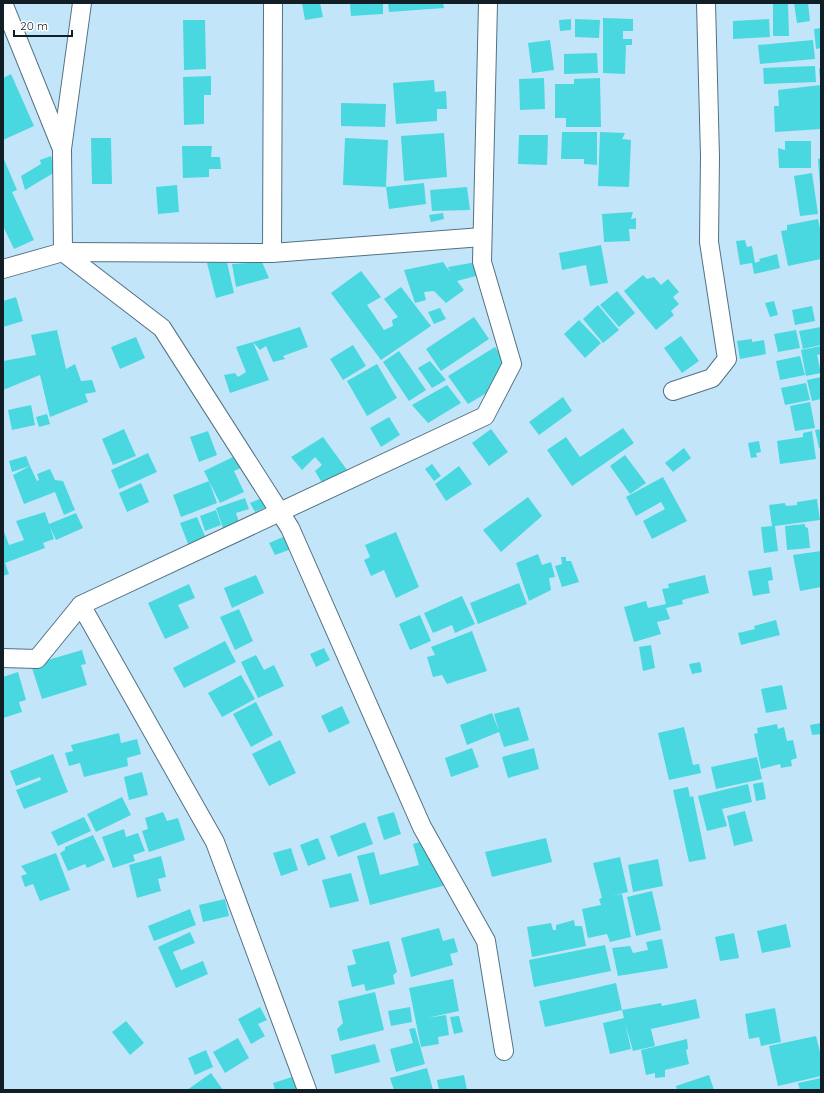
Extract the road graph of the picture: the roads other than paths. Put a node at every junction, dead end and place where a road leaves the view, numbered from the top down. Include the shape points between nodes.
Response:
1 (3, 3) edge
2 (82, 3) edge
3 (273, 3) edge
4 (488, 3) edge
5 (706, 3) edge
6 (7, 22) edge
7 (62, 149) junction
8 (482, 237) junction
9 (63, 252) junction
10 (272, 254) junction
11 (3, 268) edge
12 (673, 391) dead end
13 (280, 513) junction
14 (81, 605) junction
15 (3, 658) edge
16 (504, 1050) dead end
17 (308, 1090) edge

1 - 6 street
2 - 7 street
3 - 10 street
4 - 8 street
5 - 12 street via 710,149 709,242 727,359 712,378
6 - 7 street
7 - 9 street
8 - 10 street
8 - 13 street via 482,262 512,364 485,416
9 - 10 street
9 - 11 street
9 - 13 street via 162,328
13 - 14 street
13 - 16 street via 290,528 422,827 486,941
14 - 15 street via 37,659
14 - 17 street via 215,842

